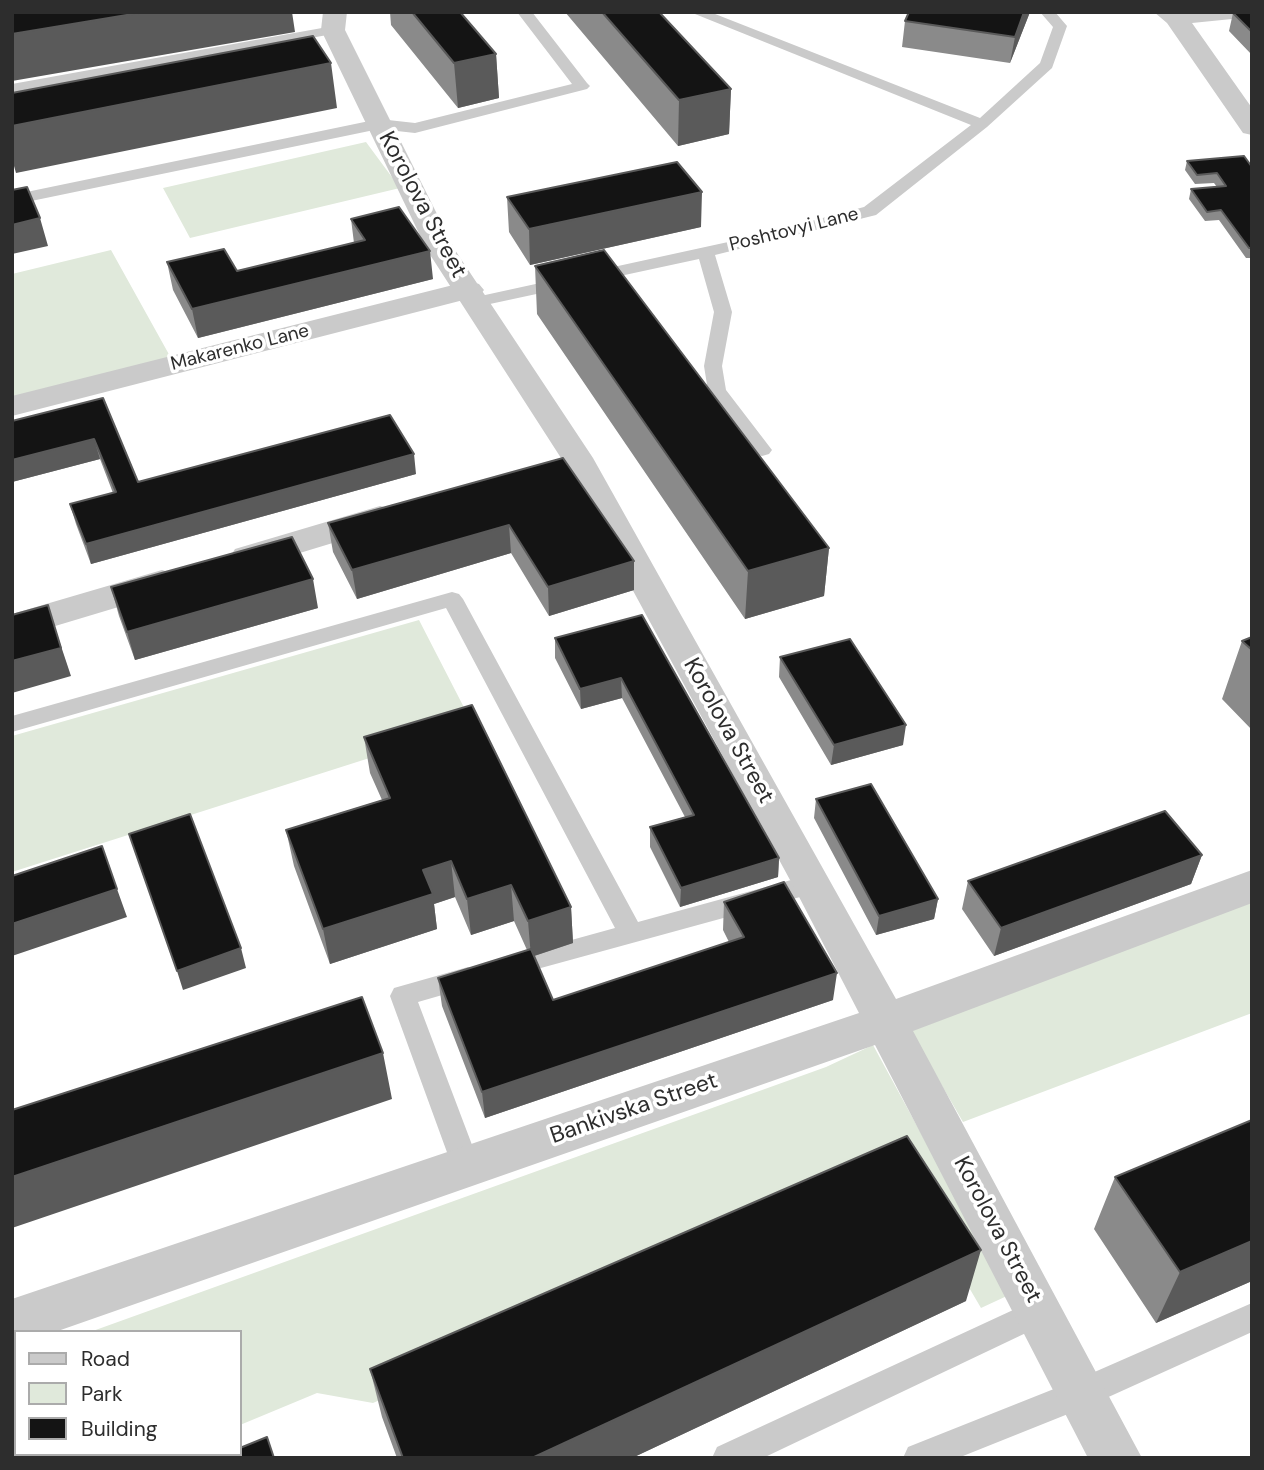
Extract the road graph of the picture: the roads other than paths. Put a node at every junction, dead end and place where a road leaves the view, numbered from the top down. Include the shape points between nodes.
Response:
1 (524, 12) edge
2 (698, 12) edge
3 (1047, 12) edge
4 (1232, 12) edge
5 (1171, 14) edge
6 (334, 21) edge
7 (12, 89) edge
8 (379, 124) junction
9 (982, 124) junction
10 (1252, 127) edge
11 (13, 198) edge
12 (706, 252) junction
13 (472, 296) junction
14 (12, 406) edge
15 (762, 450) dead end
16 (406, 509) edge
17 (12, 626) edge
18 (12, 724) edge
19 (813, 884) junction
20 (1252, 886) edge
21 (631, 933) junction
22 (887, 1022) junction
23 (467, 1166) junction
24 (1039, 1312) junction
25 (1252, 1317) edge
26 (12, 1322) edge
27 (1082, 1393) junction
28 (728, 1458) edge
29 (919, 1458) edge
30 (1116, 1458) edge

1 - 8 lane via 582,86 415,128
2 - 9 lane
3 - 9 lane, Poshtovyi Lane via 1060,26 1047,65
4 - 5 street
5 - 10 street
6 - 7 lane
6 - 8 street, Korolova Street via 343,61
8 - 11 lane
8 - 13 street, Korolova Street via 441,250
9 - 12 lane, Poshtovyi Lane via 870,211
12 - 13 lane, Poshtovyi Lane
12 - 15 lane via 723,312 713,366 717,391
13 - 14 street, Makarenko Lane
13 - 19 street, Korolova Street via 564,462
16 - 17 street
18 - 21 lane via 452,599
19 - 21 lane
19 - 22 street, Korolova Street
20 - 22 street, Bankivska Street
21 - 23 lane via 403,996
22 - 23 street, Bankivska Street
22 - 24 street, Korolova Street
23 - 26 street, Bankivska Street
24 - 27 street, Korolova Street
24 - 28 lane
25 - 27 lane
27 - 29 lane
27 - 30 street, Korolova Street

